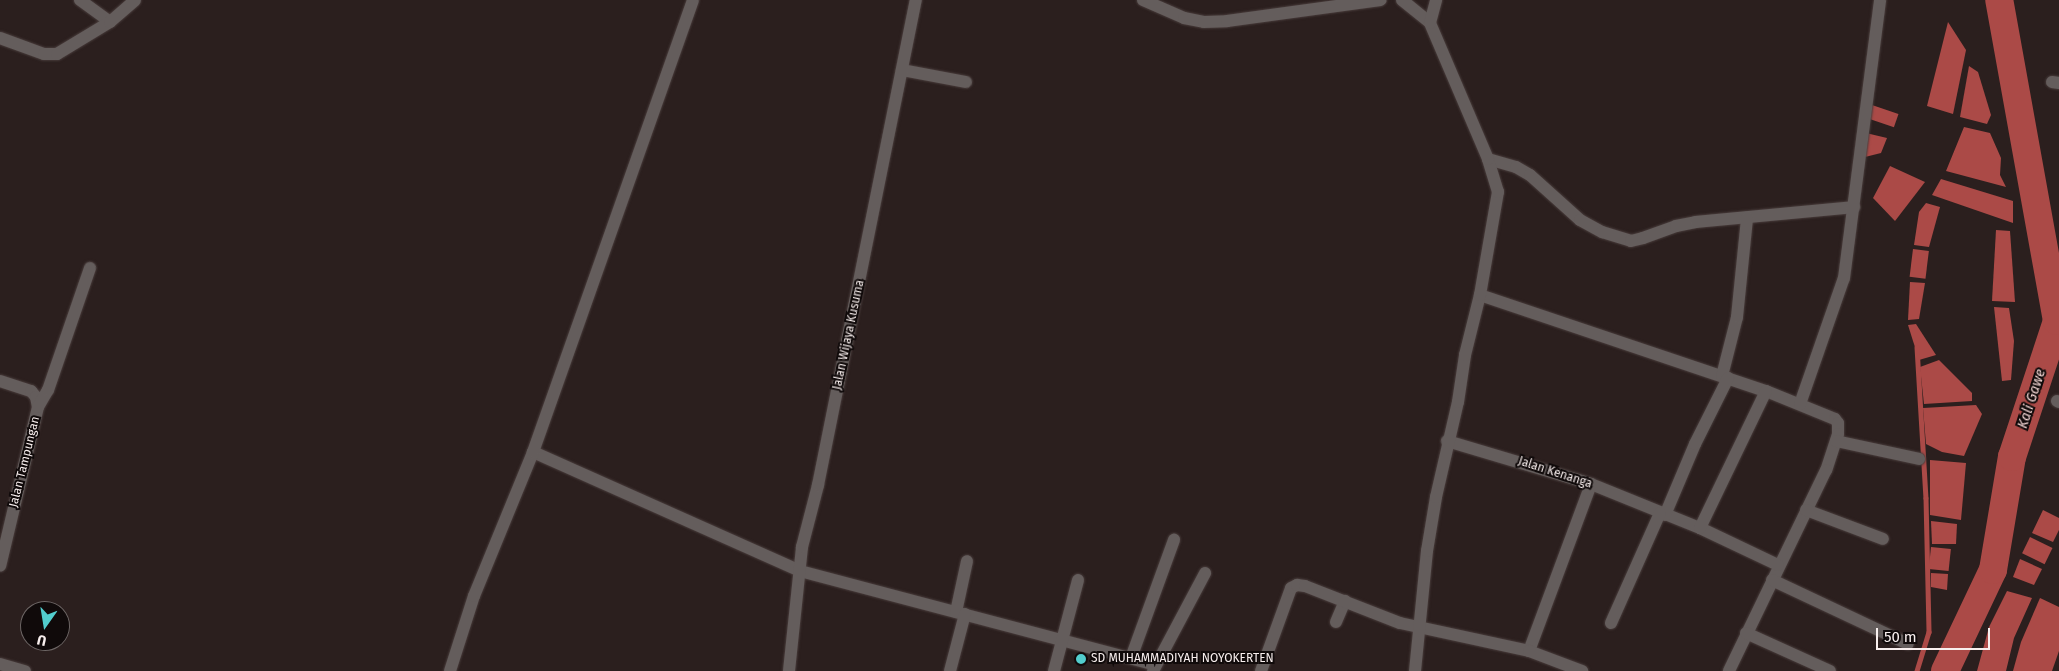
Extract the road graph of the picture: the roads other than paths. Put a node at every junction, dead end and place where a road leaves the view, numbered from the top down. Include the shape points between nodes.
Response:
1 (80, 0) edge
2 (135, 0) edge
3 (693, 0) edge
4 (916, 0) edge
5 (1142, 0) edge
6 (1382, 0) edge
7 (1402, 0) edge
8 (1436, 0) edge
9 (1880, 0) edge
10 (110, 22) junction
11 (1430, 23) junction
12 (0, 38) edge
13 (902, 70) junction
14 (966, 82) dead end
15 (1488, 159) junction
16 (1854, 207) junction
17 (1747, 218) junction
18 (90, 268) dead end
19 (1480, 295) junction
20 (1725, 377) junction
21 (0, 381) edge
22 (1766, 391) junction
23 (1800, 404) junction
24 (38, 406) junction
25 (1448, 440) junction
26 (1836, 441) junction
27 (532, 452) junction
28 (1920, 459) dead end
29 (1591, 484) junction
30 (1806, 510) junction
31 (1663, 514) junction
32 (1700, 528) junction
33 (1883, 539) dead end
34 (1174, 540) dead end
35 (968, 560) dead end
36 (1, 561) edge
37 (1778, 565) junction
38 (800, 571) junction
39 (1205, 573) dead end
40 (1078, 580) dead end
41 (1772, 580) junction
42 (1345, 601) junction
43 (960, 613) junction
44 (1336, 622) dead end
45 (1611, 623) dead end
46 (1418, 627) junction
47 (1746, 633) junction
48 (1064, 640) junction
49 (1908, 644) dead end
50 (1529, 651) junction
51 (1131, 658) junction
52 (0, 664) edge
53 (1155, 668) edge
54 (1822, 669) edge
55 (25, 671) edge
56 (450, 671) edge
57 (790, 671) edge
58 (950, 671) edge
59 (1054, 671) edge
60 (1261, 671) edge
61 (1415, 671) edge
62 (1582, 671) edge
63 (1728, 671) edge

1 - 10 street
2 - 10 street
3 - 27 street
4 - 13 street, Jalan Wijaya Kusuma
5 - 6 street via 1184,18 1204,22
7 - 11 street
8 - 11 street
9 - 16 street
10 - 12 street via 58,54 44,54
11 - 15 street
13 - 14 street
13 - 38 street, Jalan Wijaya Kusuma via 818,485 802,547
15 - 17 street via 1530,175 1580,220 1602,232 1631,240 1690,223
15 - 19 street via 1498,192
16 - 17 street
16 - 23 street via 1844,278
17 - 20 street via 1737,317
18 - 24 street via 48,390
19 - 20 street
19 - 25 street
20 - 22 street
20 - 31 street
21 - 24 street, Jalan Tampungan via 31,391
22 - 23 street
22 - 32 street
23 - 26 street via 1835,419 1839,428
24 - 36 street, Jalan Tampungan
25 - 29 street, Jalan Kenanga
25 - 46 street via 1427,551
26 - 28 street
26 - 30 street
27 - 38 street
27 - 56 street via 474,596
29 - 31 street, Jalan Kenanga
29 - 50 street
30 - 33 street
30 - 37 street
31 - 32 street, Jalan Kenanga
31 - 45 street
32 - 37 street, Jalan Kenanga
34 - 51 street
35 - 43 street
37 - 41 street
38 - 43 street
38 - 57 street, Jalan Wijaya Kusuma
39 - 53 street
40 - 48 street
41 - 47 street
41 - 49 street
42 - 44 street
42 - 46 street
42 - 60 street via 1305,586 1291,588
43 - 48 street
43 - 58 street
46 - 50 street
46 - 61 street
47 - 54 street
47 - 63 street
48 - 51 street
48 - 59 street
50 - 62 street
51 - 53 street
52 - 55 street

